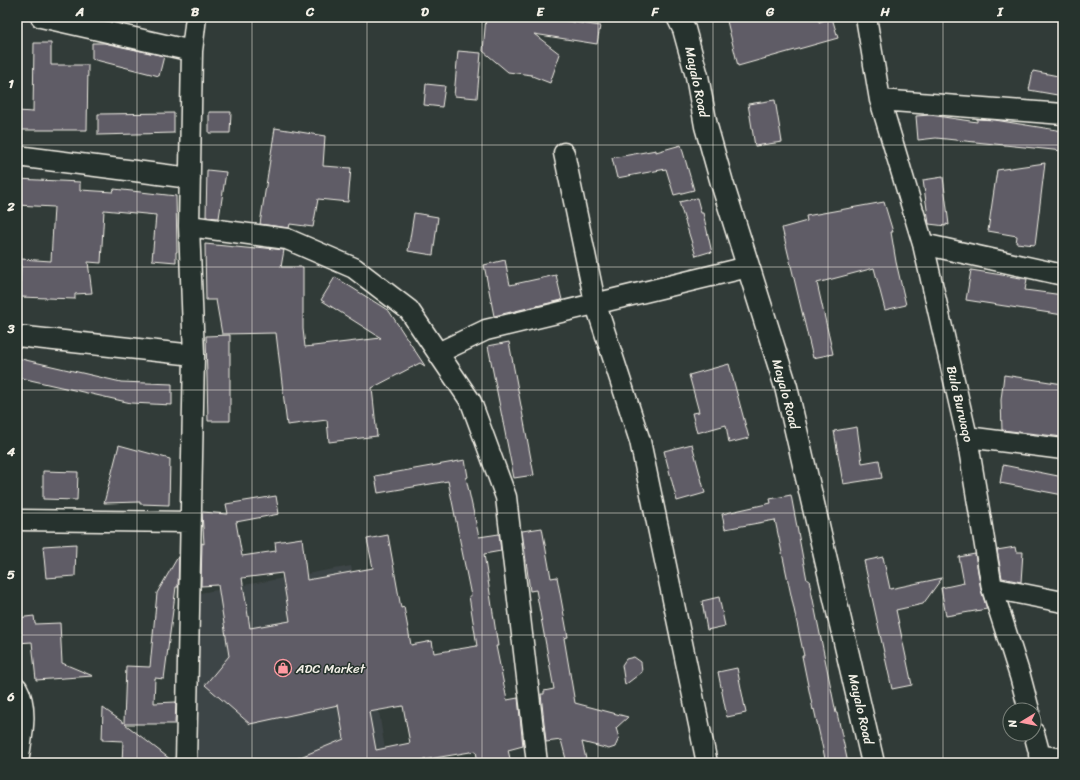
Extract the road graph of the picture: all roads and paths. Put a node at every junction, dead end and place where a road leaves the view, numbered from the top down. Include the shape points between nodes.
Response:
1 (41, 17) edge
2 (196, 17) edge
3 (866, 17) edge
4 (681, 23) edge
5 (192, 50) junction
6 (880, 100) junction
7 (1063, 114) edge
8 (564, 153) dead end
9 (17, 156) edge
10 (190, 178) junction
11 (189, 226) junction
12 (923, 244) junction
13 (748, 267) junction
14 (1063, 275) edge
15 (595, 302) junction
16 (17, 336) edge
17 (438, 353) junction
18 (194, 355) junction
19 (968, 437) junction
20 (1063, 449) edge
21 (17, 520) edge
22 (190, 522) junction
23 (992, 588) junction
24 (1063, 602) edge
25 (17, 688) edge
26 (1027, 702) edge
27 (1036, 742) edge
28 (1040, 759) edge
29 (1063, 759) edge
30 (18, 763) edge
31 (186, 763) edge
32 (537, 763) edge
33 (707, 763) edge
34 (873, 763) edge

1 - 5 street
2 - 5 street
3 - 6 street, Bula Burwaqo
4 - 13 street, Mayalo Road via 697,76 706,126
5 - 10 street
6 - 7 street
6 - 12 street, Bula Burwaqo
8 - 15 street
9 - 10 street
10 - 11 street
11 - 17 street via 287,239 354,268 409,310
11 - 18 street
12 - 14 street
12 - 19 street, Bula Burwaqo
13 - 15 street
13 - 34 street, Mayalo Road via 786,387
15 - 17 street via 486,330
15 - 33 street via 640,441
16 - 18 street
17 - 32 street via 471,402 506,497
18 - 22 street
19 - 20 street
19 - 23 street, Bula Burwaqo
21 - 22 street
22 - 31 street
23 - 24 street
23 - 26 street, Bula Burwaqo
25 - 30 street via 20,693 24,726
27 - 28 street
28 - 29 street

